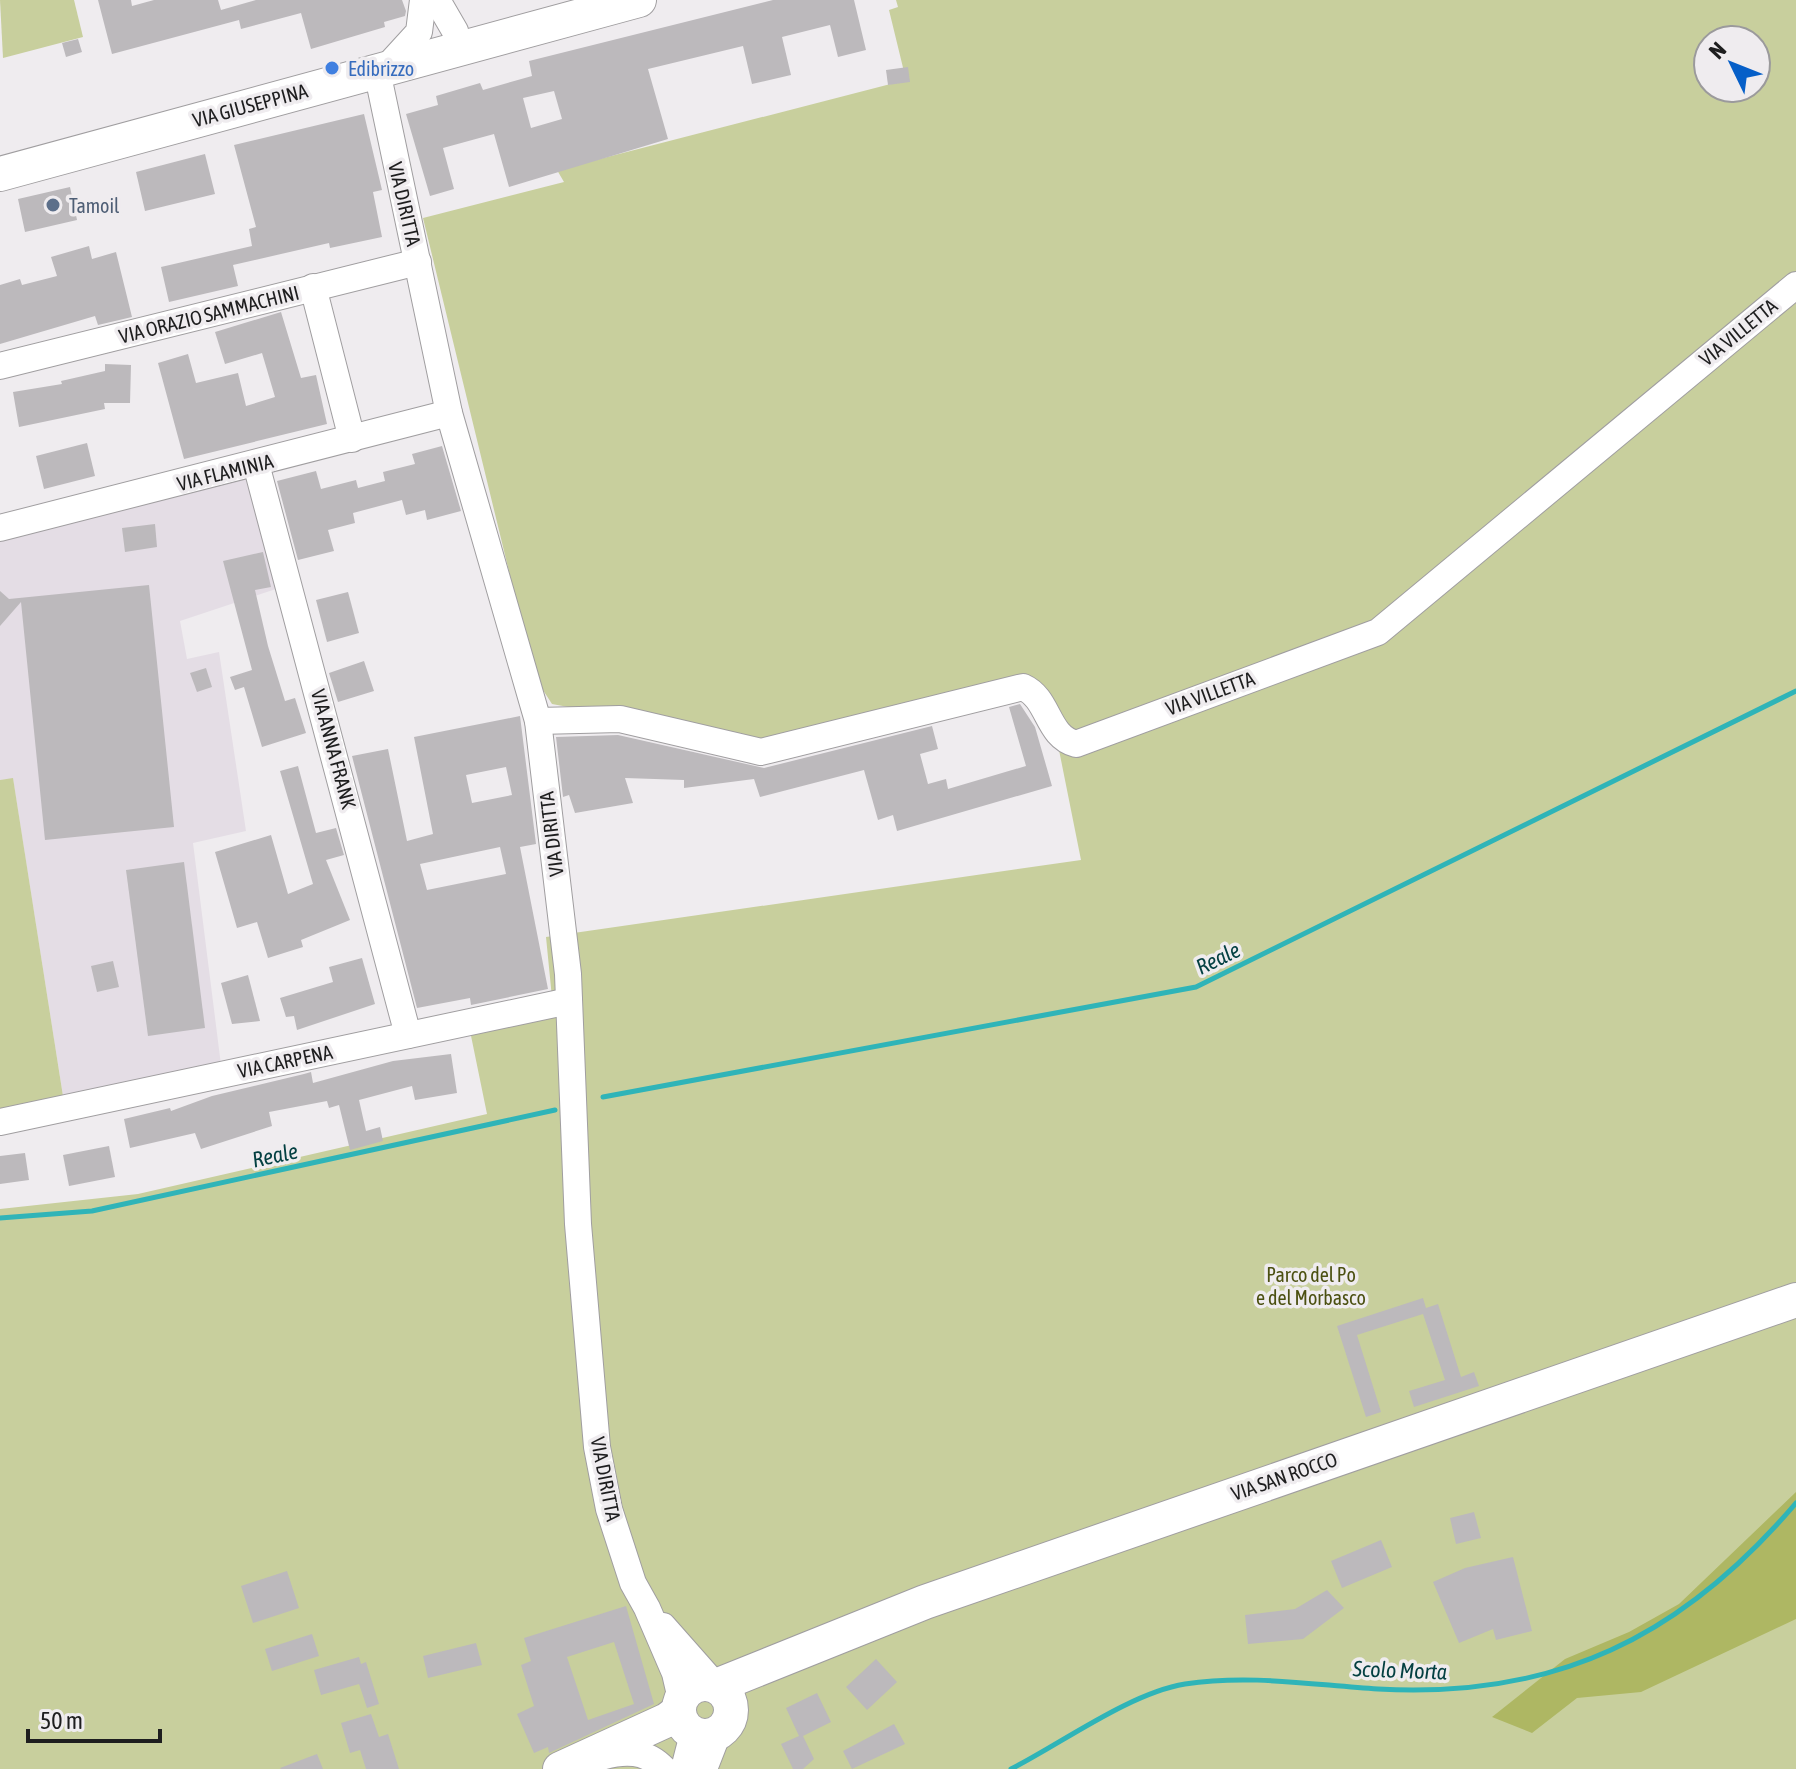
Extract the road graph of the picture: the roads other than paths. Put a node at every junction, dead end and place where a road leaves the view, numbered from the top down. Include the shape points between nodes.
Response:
1 (423, 0) edge
2 (437, 0) edge
3 (639, 0) edge
4 (459, 47) junction
5 (382, 69) junction
6 (0, 174) edge
7 (418, 262) junction
8 (1796, 285) edge
9 (313, 287) junction
10 (0, 366) edge
11 (449, 413) junction
12 (352, 439) junction
13 (256, 464) junction
14 (0, 528) edge
15 (538, 721) junction
16 (569, 1001) junction
17 (408, 1035) junction
18 (0, 1122) edge
19 (1796, 1300) edge
20 (647, 1608) junction
21 (703, 1711) junction
22 (626, 1750) junction
23 (566, 1767) edge
24 (664, 1769) edge
25 (684, 1769) edge
26 (704, 1769) edge

1 - 5 street via 419,32
2 - 4 street
3 - 4 main road, VIA GIUSEPPINA
4 - 5 main road, VIA GIUSEPPINA
5 - 6 main road, VIA GIUSEPPINA
5 - 7 street, VIA DIRITTA
7 - 9 street, VIA ORAZIO SAMMACHINI
7 - 11 street, VIA DIRITTA
8 - 15 street, VIA VILLETTA via 1378,632 1076,744 1056,733 1036,695 1023,687 761,752 620,719
9 - 10 street, VIA ORAZIO SAMMACHINI
9 - 12 street
11 - 12 street, VIA FLAMINIA
11 - 15 street, VIA DIRITTA
12 - 13 street, VIA FLAMINIA
13 - 14 street, VIA FLAMINIA
13 - 17 street, VIA ANNA FRANK
15 - 16 street, VIA DIRITTA
16 - 17 street, VIA CARPENA
16 - 20 street, VIA DIRITTA via 578,1224 597,1447 609,1509 633,1583
17 - 18 street, VIA CARPENA
19 - 21 main road, VIA SAN ROCCO via 925,1602 777,1663
20 - 21 street, VIA DIRITTA
20 - 21 street, VIA DIRITTA via 678,1682
21 - 22 main road, VIA SAN ROCCO
21 - 23 main road, VIA SAN ROCCO via 667,1720
21 - 25 street
21 - 26 street
22 - 23 street, VIA SAN ROCCO
22 - 24 street

